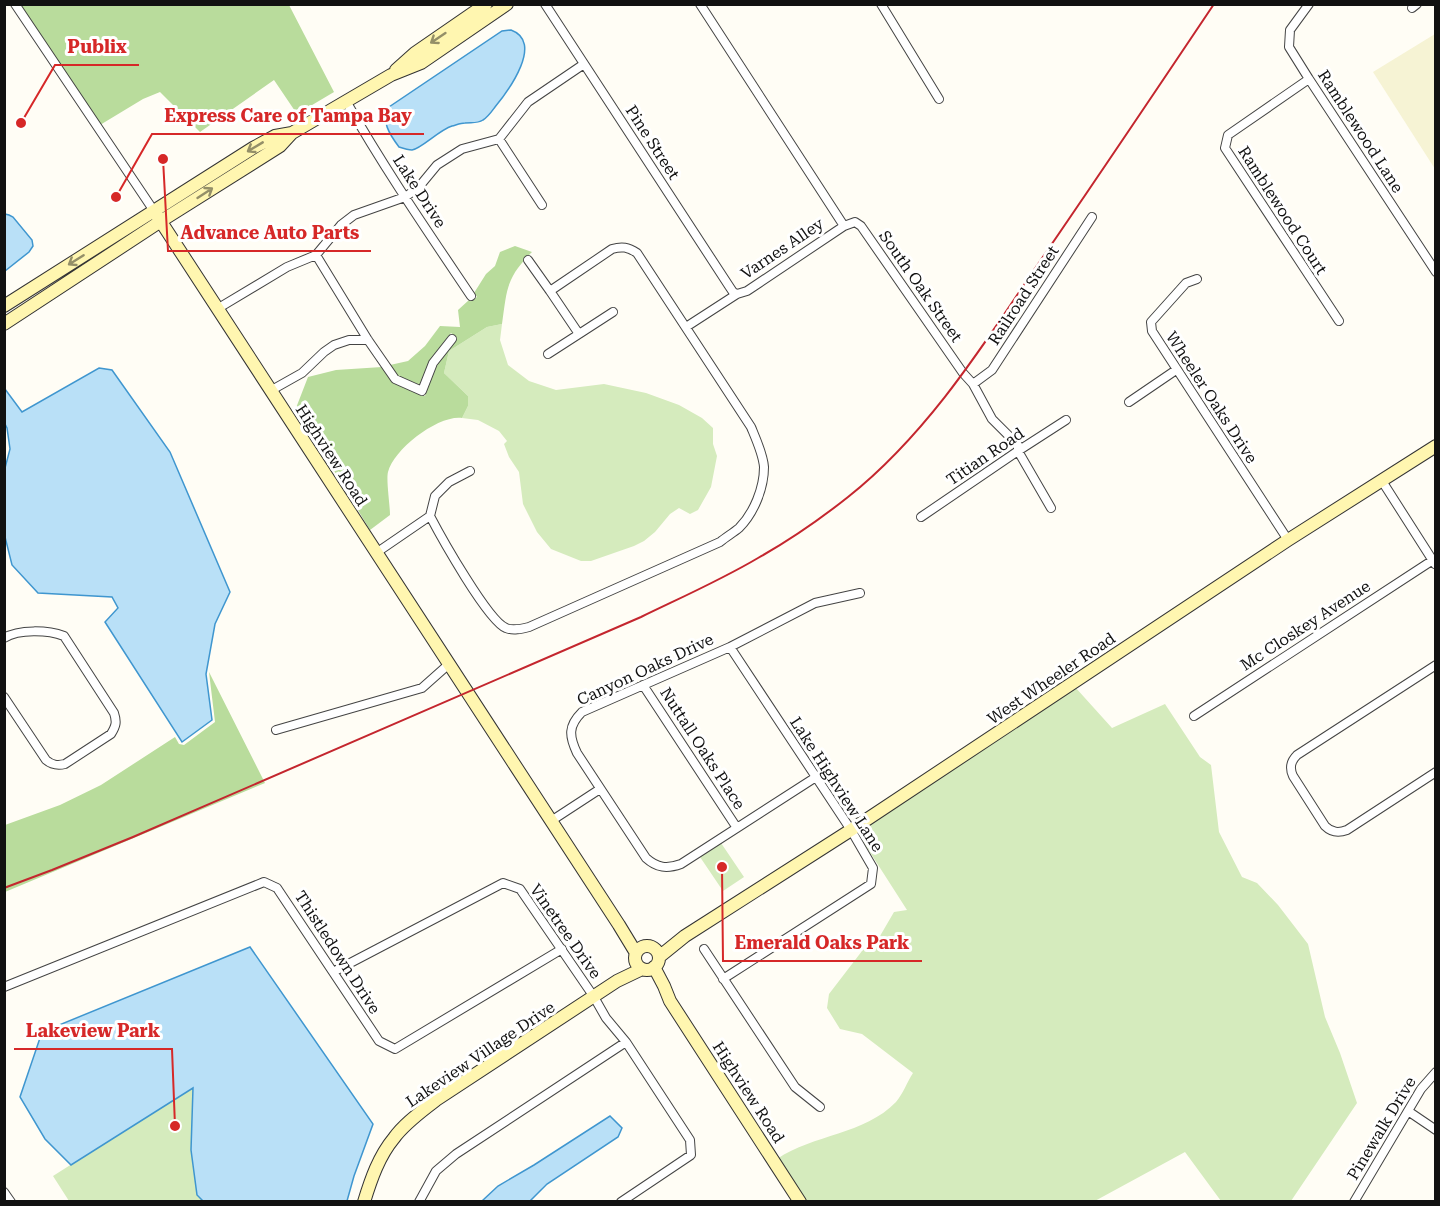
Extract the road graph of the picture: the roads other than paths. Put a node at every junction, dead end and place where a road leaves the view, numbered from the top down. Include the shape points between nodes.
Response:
1 (15, 4) edge
2 (486, 4) edge
3 (507, 4) edge
4 (545, 4) edge
5 (700, 4) edge
6 (882, 4) edge
7 (1309, 4) edge
8 (584, 64) junction
9 (391, 75) junction
10 (1309, 79) junction
11 (939, 99) dead end
12 (346, 101) junction
13 (499, 139) junction
14 (405, 197) junction
15 (542, 206) dead end
16 (158, 216) junction
17 (1092, 217) dead end
18 (843, 226) junction
19 (316, 255) junction
20 (528, 260) dead end
21 (1436, 272) edge
22 (1197, 279) dead end
23 (550, 291) junction
24 (737, 294) junction
25 (471, 296) dead end
26 (4, 306) edge
27 (217, 309) junction
28 (613, 312) dead end
29 (1338, 321) dead end
30 (4, 324) edge
31 (686, 327) junction
32 (579, 334) junction
33 (452, 339) dead end
34 (368, 340) junction
35 (548, 354) dead end
36 (1176, 370) junction
37 (973, 384) junction
38 (270, 391) junction
39 (1129, 402) dead end
40 (1066, 420) dead end
41 (1436, 446) edge
42 (1018, 451) junction
43 (470, 471) dead end
44 (1382, 481) junction
45 (1051, 507) dead end
46 (430, 516) junction
47 (921, 517) dead end
48 (1288, 540) junction
49 (376, 553) junction
50 (1434, 562) edge
51 (860, 593) dead end
52 (4, 638) edge
53 (730, 647) junction
54 (449, 664) junction
55 (1436, 665) edge
56 (644, 685) junction
57 (4, 697) edge
58 (1194, 716) dead end
59 (276, 730) dead end
60 (1436, 772) edge
61 (816, 777) junction
62 (600, 789) junction
63 (551, 821) junction
64 (738, 828) junction
65 (851, 830) junction
66 (619, 925) junction
67 (685, 936) junction
68 (648, 946) junction
69 (562, 949) junction
70 (704, 949) dead end
71 (635, 955) junction
72 (649, 966) junction
73 (333, 972) junction
74 (723, 979) junction
75 (617, 981) junction
76 (4, 987) edge
77 (594, 997) junction
78 (626, 1042) junction
79 (1436, 1072) edge
80 (820, 1107) dead end
81 (1408, 1111) junction
82 (1436, 1130) edge
83 (4, 1192) edge
84 (11, 1202) edge
85 (364, 1202) edge
86 (419, 1202) edge
87 (621, 1202) edge
88 (801, 1202) edge
89 (1354, 1202) edge

1 - 16 street, Highview Road
2 -> 9 street via 415,53
3 - 9 street via 420,63
4 - 8 street, Pine Street
5 - 18 street
6 - 11 street
7 - 10 street, Ramblewood Lane via 1290,30 1289,47
8 - 13 street via 528,102
8 - 24 street, Pine Street
9 - 12 street
10 - 21 street, Ramblewood Lane
10 - 29 street, Ramblewood Court via 1228,135 1225,147
12 - 14 street, Lake Drive
12 - 16 street via 292,133 267,140
13 - 14 street via 462,149 437,165
13 - 15 street
14 - 19 street via 354,215
14 - 25 street, Lake Drive
16 -> 26 street
16 - 27 street, Highview Road
16 - 30 street
17 - 37 street, Railroad Street via 992,370
18 - 24 street, Varnes Alley
18 - 37 street, South Oak Street via 855,222 861,226
19 - 27 street via 287,267
19 - 34 street
20 - 23 street
22 - 36 street, Wheeler Oaks Drive via 1186,283 1152,322 1152,331
23 - 31 street via 612,249 629,247 637,253
23 - 32 street
24 - 31 street, Varnes Alley
27 - 38 street, Highview Road
28 - 32 street
31 - 46 street via 751,427 764,467 754,506 740,526 720,542 518,630 498,624
32 - 35 street
33 - 34 street via 433,363 422,391 395,379
34 - 38 street via 334,345 302,373
36 - 39 street
36 - 48 street, Wheeler Oaks Drive
37 - 42 street, South Oak Street via 992,419 1018,445
38 - 49 street, Highview Road
40 - 42 street, Titian Road
41 - 44 street, West Wheeler Road
42 - 45 street, South Oak Street
42 - 47 street, Titian Road
43 - 46 street via 449,482 435,496
44 - 48 street, West Wheeler Road
44 - 50 street
46 - 49 street
48 - 65 street, West Wheeler Road
49 - 54 street, Highview Road
50 - 58 street, Mc Closkey Avenue
51 - 53 street, Canyon Oaks Drive via 815,603
52 - 57 street via 18,633 53,632 64,636 117,722 111,734 65,764 52,765
53 - 56 street, Canyon Oaks Drive
53 - 61 street, Lake Highview Lane
54 - 59 street via 422,688
54 - 63 street, Highview Road
55 - 60 street via 1297,755 1291,771 1325,826 1341,832
56 - 62 street, Canyon Oaks Drive via 582,712 573,723 573,744
56 - 64 street, Nuttall Oaks Place
61 - 64 street, Canyon Oaks Drive
61 - 65 street, Lake Highview Lane
62 - 63 street
62 - 64 street, Canyon Oaks Drive via 646,858 658,866 681,864
63 - 66 street, Highview Road
65 - 67 street, West Wheeler Road
65 - 74 street, Lake Highview Lane via 873,868 871,884
66 - 68 street, Highview Road
66 - 71 street, Highview Road
67 - 68 street, West Wheeler Road
67 - 72 street, West Wheeler Road
68 - 71 street, West Wheeler Road
68 - 72 street, Highview Road via 656,950
69 - 73 street, Vinetree Drive via 520,889 503,882
69 - 73 street, Thistledown Drive via 395,1049 379,1041
69 - 77 street, Vinetree Drive
70 - 74 street
71 - 72 street, Highview Road via 636,964
71 - 75 street, Lakeview Village Drive
72 - 75 street, Lakeview Village Drive
72 - 88 street, Highview Road via 658,990
73 - 76 street, Thistledown Drive via 278,888 264,882
74 - 80 street via 795,1087
75 - 77 street, Lakeview Village Drive
77 - 78 street, Vinetree Drive
77 - 85 street, Lakeview Village Drive via 414,1118 383,1154
78 - 86 street via 456,1154 436,1172
78 - 87 street, Vinetree Drive via 690,1140 691,1155
79 - 81 street, Pinewalk Drive
81 - 82 street
81 - 89 street, Pinewalk Drive
83 - 84 street

